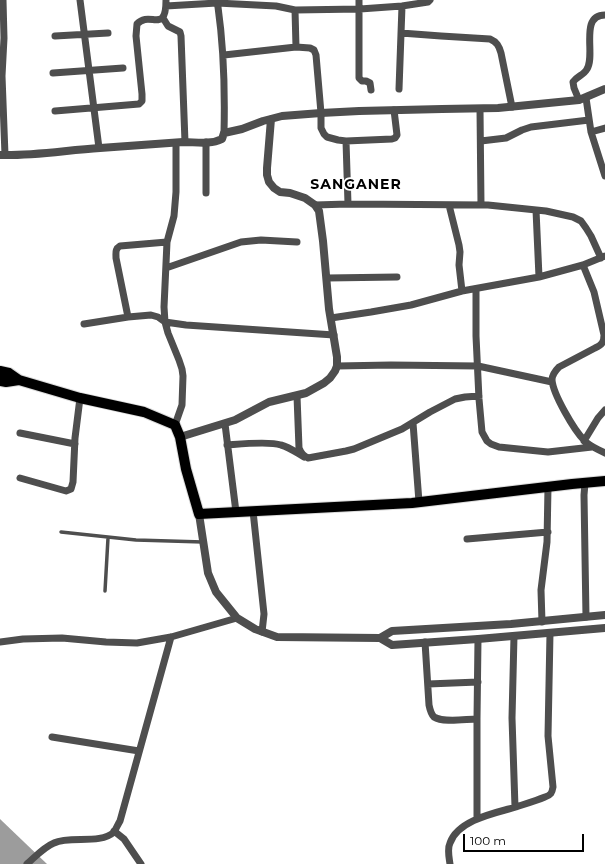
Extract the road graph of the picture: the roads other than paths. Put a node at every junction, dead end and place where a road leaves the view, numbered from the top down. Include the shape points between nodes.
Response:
1 (4, 0) edge
2 (80, 0) edge
3 (359, 0) edge
4 (430, 0) edge
5 (216, 1) edge
6 (251, 2) edge
7 (166, 3) edge
8 (284, 4) edge
9 (402, 6) junction
10 (360, 9) junction
11 (295, 10) junction
12 (605, 15) edge
13 (163, 18) junction
14 (108, 33) dead end
15 (401, 33) junction
16 (84, 34) junction
17 (56, 36) dead end
18 (296, 47) junction
19 (224, 55) junction
20 (123, 68) dead end
21 (89, 70) junction
22 (53, 73) dead end
23 (1, 76) edge
24 (400, 89) dead end
25 (605, 89) edge
26 (371, 90) dead end
27 (583, 99) junction
28 (512, 107) junction
29 (94, 108) junction
30 (480, 109) junction
31 (394, 110) junction
32 (55, 111) dead end
33 (321, 112) junction
34 (271, 119) junction
35 (589, 120) junction
36 (605, 128) edge
37 (591, 132) junction
38 (224, 133) junction
39 (346, 141) junction
40 (481, 141) junction
41 (185, 142) junction
42 (206, 142) junction
43 (176, 143) junction
44 (99, 148) junction
45 (2, 155) edge
46 (605, 176) edge
47 (206, 193) dead end
48 (348, 204) junction
49 (315, 205) junction
50 (449, 205) junction
51 (481, 205) junction
52 (536, 210) junction
53 (167, 242) junction
54 (297, 242) dead end
55 (603, 257) edge
56 (583, 265) junction
57 (166, 268) junction
58 (396, 277) dead end
59 (539, 277) junction
60 (327, 278) junction
61 (476, 289) junction
62 (462, 291) junction
63 (128, 317) junction
64 (331, 318) junction
65 (165, 322) junction
66 (84, 324) dead end
67 (334, 335) junction
68 (337, 366) junction
69 (478, 366) junction
70 (0, 371) edge
71 (19, 380) junction
72 (0, 381) edge
73 (552, 382) junction
74 (297, 396) junction
75 (479, 396) junction
76 (80, 398) junction
77 (605, 410) edge
78 (413, 423) junction
79 (225, 424) junction
80 (175, 425) junction
81 (20, 433) dead end
82 (180, 437) junction
83 (584, 441) junction
84 (75, 444) junction
85 (227, 445) junction
86 (592, 447) junction
87 (605, 453) edge
88 (305, 457) junction
89 (20, 478) dead end
90 (605, 481) edge
91 (585, 483) junction
92 (548, 487) junction
93 (419, 502) junction
94 (252, 511) junction
95 (236, 512) junction
96 (199, 514) junction
97 (61, 532) dead end
98 (548, 532) junction
99 (108, 538) junction
100 (467, 539) dead end
101 (203, 542) junction
102 (106, 592) dead end
103 (605, 616) edge
104 (586, 617) junction
105 (237, 618) junction
106 (542, 622) junction
107 (605, 628) edge
108 (262, 632) junction
109 (550, 633) junction
110 (514, 636) junction
111 (171, 637) junction
112 (380, 638) junction
113 (478, 639) junction
114 (0, 642) edge
115 (425, 642) junction
116 (478, 682) junction
117 (428, 684) junction
118 (477, 719) junction
119 (52, 737) dead end
120 (139, 751) junction
121 (515, 807) junction
122 (477, 819) junction
123 (114, 831) junction
124 (27, 864) edge
125 (141, 864) edge
126 (450, 864) edge

1 - 23 street
2 - 16 street
3 - 10 street
4 - 9 street
5 - 6 street
5 - 7 street
5 - 19 street
6 - 8 street via 276,6
7 - 13 street
8 - 11 street
9 - 10 street
9 - 15 street
10 - 11 street
10 - 26 street via 360,78 370,83
11 - 18 street
12 - 27 street via 592,21 588,68 573,82 574,88
13 - 29 street via 145,20 137,24 142,101 139,104
13 - 41 street via 168,26 180,32 181,36
14 - 16 street
15 - 24 street
15 - 28 street via 495,41 501,53
16 - 17 street
16 - 21 street
18 - 19 street
18 - 33 street via 310,48 316,55
19 - 38 street
20 - 21 street
21 - 22 street
21 - 29 street
23 - 45 street
25 - 27 street
27 - 28 street
27 - 35 street
28 - 30 street
29 - 32 street
29 - 44 street
30 - 31 street
30 - 40 street
31 - 33 street
31 - 39 street via 397,130 395,138
33 - 34 street
33 - 39 street via 321,128 324,134
34 - 38 street
34 - 49 street via 267,168 269,182 280,192 298,196
35 - 37 street
35 - 40 street via 531,127 506,138
36 - 37 street
37 - 46 street
38 - 42 street via 222,139
39 - 48 street
40 - 51 street
41 - 42 street
41 - 43 street
42 - 47 street
43 - 44 street
43 - 53 street via 175,205
44 - 45 street via 16,156
48 - 49 street
48 - 50 street
49 - 60 street via 321,221
50 - 51 street
50 - 62 street via 459,245
51 - 52 street
52 - 55 street via 581,221
52 - 59 street
53 - 57 street
53 - 63 street via 117,248 116,258
54 - 57 street via 241,242
55 - 56 street
56 - 59 street
56 - 73 street via 594,292 604,341 596,348 559,367 552,375
57 - 65 street
58 - 60 street
59 - 61 street
60 - 64 street
61 - 62 street
61 - 69 street
62 - 64 street via 411,305
63 - 65 street via 151,315
63 - 66 street
64 - 67 street
65 - 67 street
65 - 80 street via 183,376 182,405
67 - 68 street
68 - 69 street
68 - 74 street via 324,383
69 - 73 street
69 - 75 street
70 - 71 main road via 9,373
71 - 72 main road
71 - 76 main road
73 - 83 street via 567,418
74 - 79 street via 269,402
74 - 88 street via 299,448
75 - 78 street via 455,399
75 - 86 street via 482,432 490,444 548,452
76 - 80 main road via 144,412
76 - 84 street
77 - 83 street
78 - 88 street via 354,449 312,458
78 - 93 street
79 - 82 street
79 - 85 street
80 - 82 main road
81 - 84 street
82 - 96 main road
83 - 86 street
84 - 89 street via 71,489 66,491
85 - 88 street via 278,444
85 - 95 street
86 - 87 street
90 - 91 main road
91 - 92 main road
91 - 104 street
92 - 93 main road
92 - 98 street
93 - 94 main road
94 - 95 main road
94 - 108 street via 264,614
95 - 96 main road
96 - 101 street
97 - 99 lane
98 - 100 street
98 - 106 street via 541,590
99 - 101 lane
99 - 102 lane
101 - 105 street via 208,573 216,592
103 - 104 street
104 - 106 street
105 - 108 street
105 - 111 street
106 - 112 street via 392,631
107 - 109 street
108 - 112 street via 278,637
109 - 110 street
109 - 121 street via 548,736 552,792 545,798
110 - 113 street
110 - 121 street via 512,718
111 - 114 street via 137,643 62,638
111 - 120 street
112 - 115 street via 392,645
113 - 115 street
113 - 116 street
115 - 117 street
116 - 117 street
116 - 118 street
117 - 118 street via 429,705 434,717 444,720
118 - 122 street
119 - 120 street
120 - 123 street via 120,821
121 - 122 street
122 - 126 street via 455,834 448,851
123 - 124 street via 97,838 64,839 44,849
123 - 125 street via 124,839

